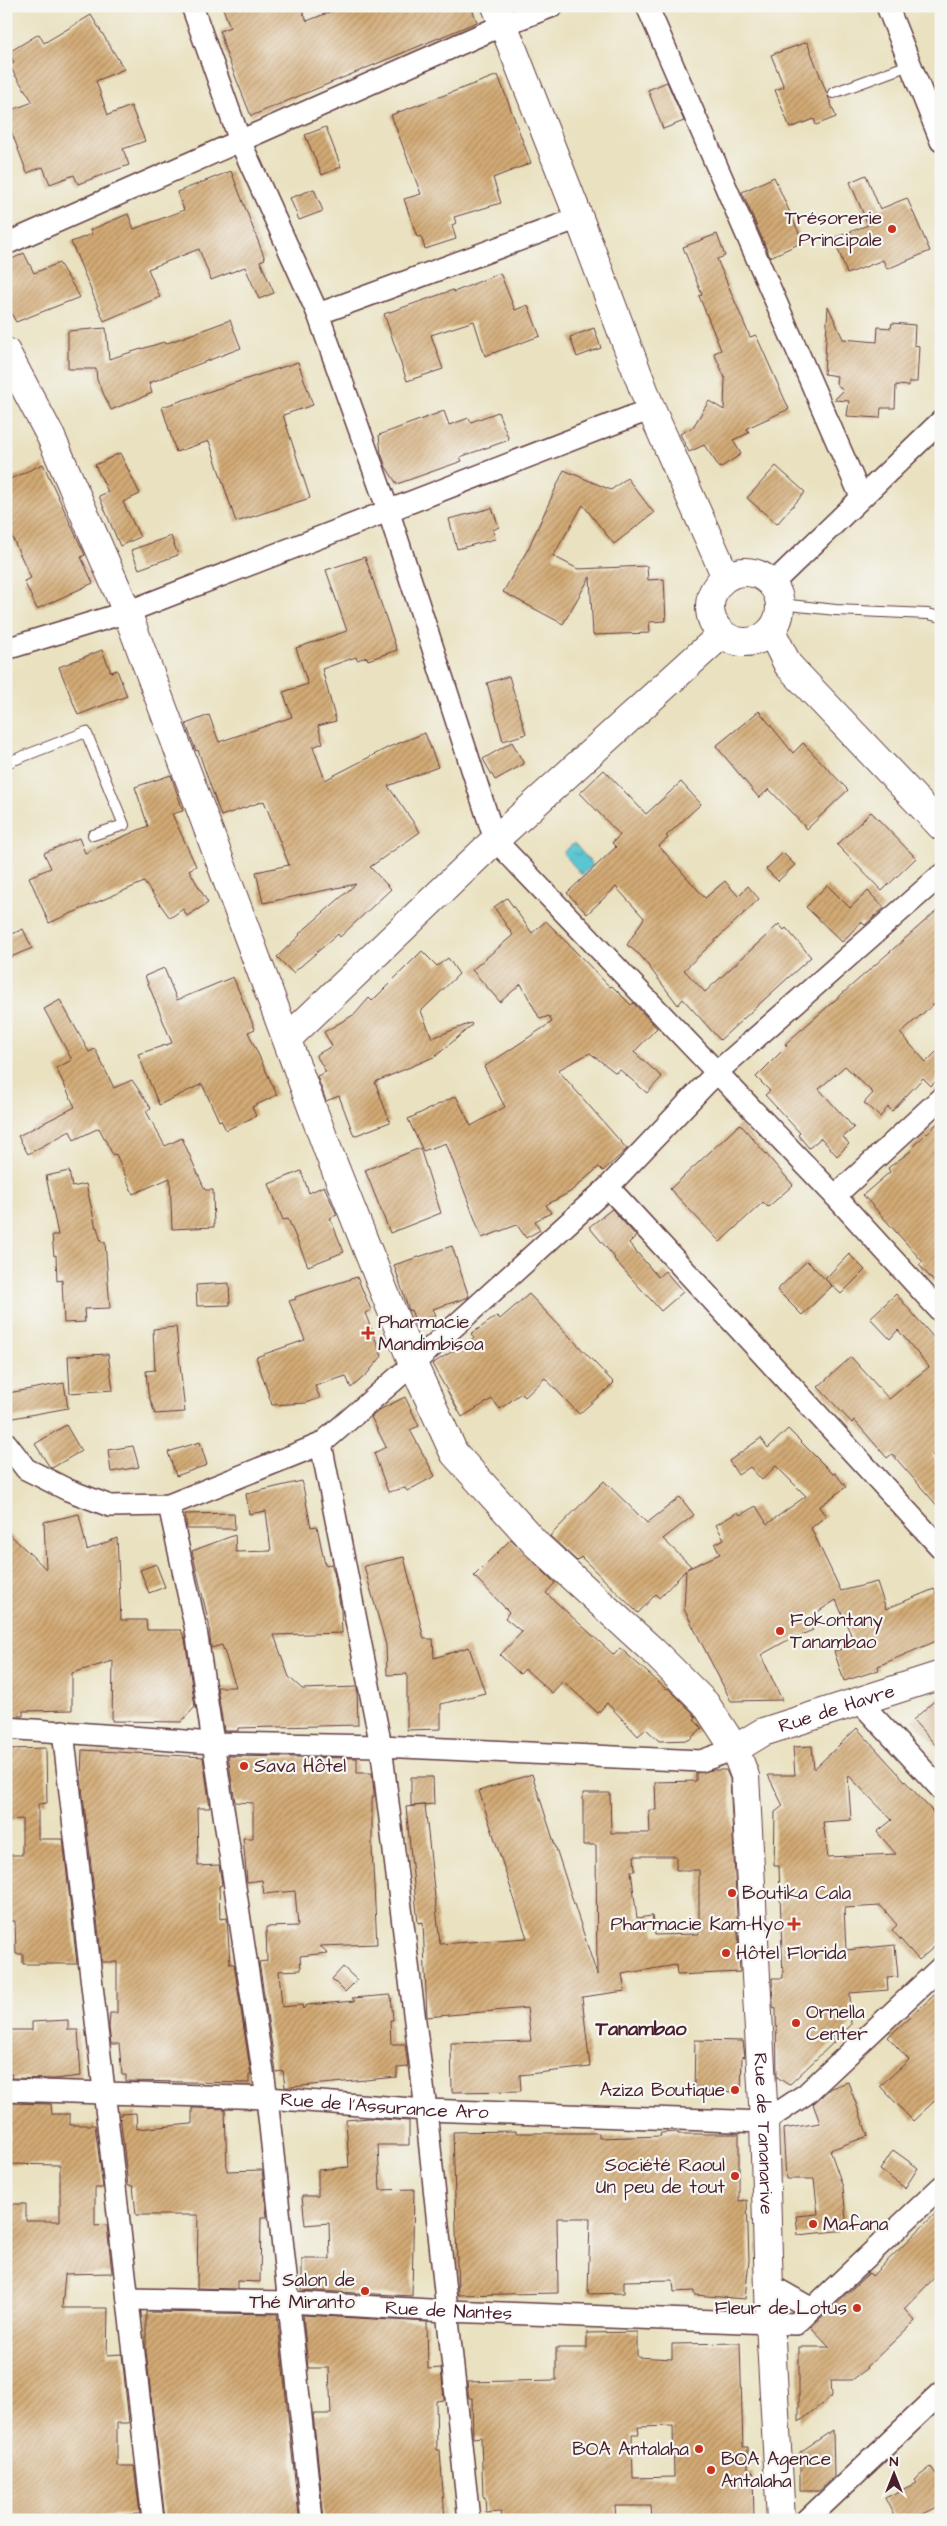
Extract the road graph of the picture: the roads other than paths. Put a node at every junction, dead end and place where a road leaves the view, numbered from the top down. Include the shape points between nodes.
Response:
1 (192, 6) edge
2 (553, 6) edge
3 (647, 6) edge
4 (887, 6) edge
5 (500, 16) edge
6 (910, 64) junction
7 (834, 93) dead end
8 (240, 141) junction
9 (941, 141) edge
10 (579, 218) junction
11 (6, 244) edge
12 (318, 314) junction
13 (6, 352) edge
14 (651, 409) junction
15 (941, 421) edge
16 (861, 497) junction
17 (388, 510) junction
18 (726, 577) junction
19 (776, 594) junction
20 (126, 612) junction
21 (941, 617) edge
22 (771, 631) junction
23 (722, 634) junction
24 (6, 649) edge
25 (6, 762) edge
26 (941, 826) edge
27 (93, 836) dead end
28 (495, 840) junction
29 (941, 875) edge
30 (286, 1039) junction
31 (717, 1072) junction
32 (941, 1098) edge
33 (608, 1187) junction
34 (835, 1196) junction
35 (941, 1312) edge
36 (413, 1364) junction
37 (6, 1443) edge
38 (321, 1444) junction
39 (169, 1505) junction
40 (941, 1548) edge
41 (941, 1675) edge
42 (860, 1702) junction
43 (6, 1728) edge
44 (63, 1731) junction
45 (213, 1743) junction
46 (381, 1746) junction
47 (736, 1749) junction
48 (941, 1789) edge
49 (941, 1967) edge
50 (6, 2090) edge
51 (105, 2095) junction
52 (267, 2098) junction
53 (426, 2110) junction
54 (764, 2122) junction
55 (941, 2187) edge
56 (768, 2284) junction
57 (128, 2300) junction
58 (289, 2302) junction
59 (812, 2309) junction
60 (447, 2311) junction
61 (770, 2323) junction
62 (941, 2393) edge
63 (154, 2520) edge
64 (312, 2520) edge
65 (469, 2520) edge
66 (781, 2520) edge
67 (807, 2520) edge

1 - 8 street
2 - 5 street
3 - 16 street
4 - 6 street
5 - 8 street
5 - 10 street
6 - 7 lane
6 - 9 street
8 - 11 street
8 - 12 street
10 - 12 street
10 - 14 street
12 - 17 street
13 - 20 street, Rue de Tananarive via 51,437
14 - 17 street
14 - 18 street
15 - 16 street
16 - 19 street
17 - 20 street
17 - 28 street
18 - 19 street via 746,571 765,577
18 - 23 street via 716,585 710,597 713,624
19 - 21 lane via 836,610
19 - 22 street via 779,618
20 - 24 street
20 - 30 street, Rue de Tananarive
22 - 23 street via 756,641 747,642 729,639
22 - 26 street via 788,665
23 - 28 street
25 - 27 lane via 86,732 124,824
28 - 30 street
28 - 31 street
29 - 31 street
30 - 36 street, Rue de Tananarive
31 - 33 street
31 - 34 street
32 - 34 street
33 - 36 street
33 - 40 street
34 - 35 street
36 - 38 street
36 - 47 street, Rue de Tananarive via 454,1453 536,1545 652,1650 705,1703
37 - 39 street via 26,1469 110,1506
38 - 39 street
38 - 46 street
39 - 45 street via 196,1630
41 - 42 street, Rue de Havre
42 - 47 street, Rue de Havre via 763,1732
42 - 48 street
43 - 44 street
44 - 45 street
44 - 51 street
45 - 46 street
45 - 52 street
46 - 47 street via 701,1761
46 - 53 street
47 - 54 street, Rue de Tananarive via 745,1776
49 - 54 street via 806,2094
50 - 51 street, Rue de l'Assurance Aro
51 - 52 street, Rue de l'Assurance Aro
51 - 57 street
52 - 53 street, Rue de l'Assurance Aro
52 - 58 street
53 - 54 street, Rue de l'Assurance Aro
53 - 60 street
54 - 56 street, Rue de Tananarive
55 - 59 street, Rue de Nantes
56 - 59 street
56 - 61 street, Rue de Tananarive
57 - 58 street, Rue de Nantes
57 - 63 street
58 - 60 street, Rue de Nantes
58 - 64 street
59 - 61 street, Rue de Nantes via 796,2324
60 - 61 street, Rue de Nantes
60 - 65 street
61 - 66 street, Rue de Tananarive
62 - 67 street

